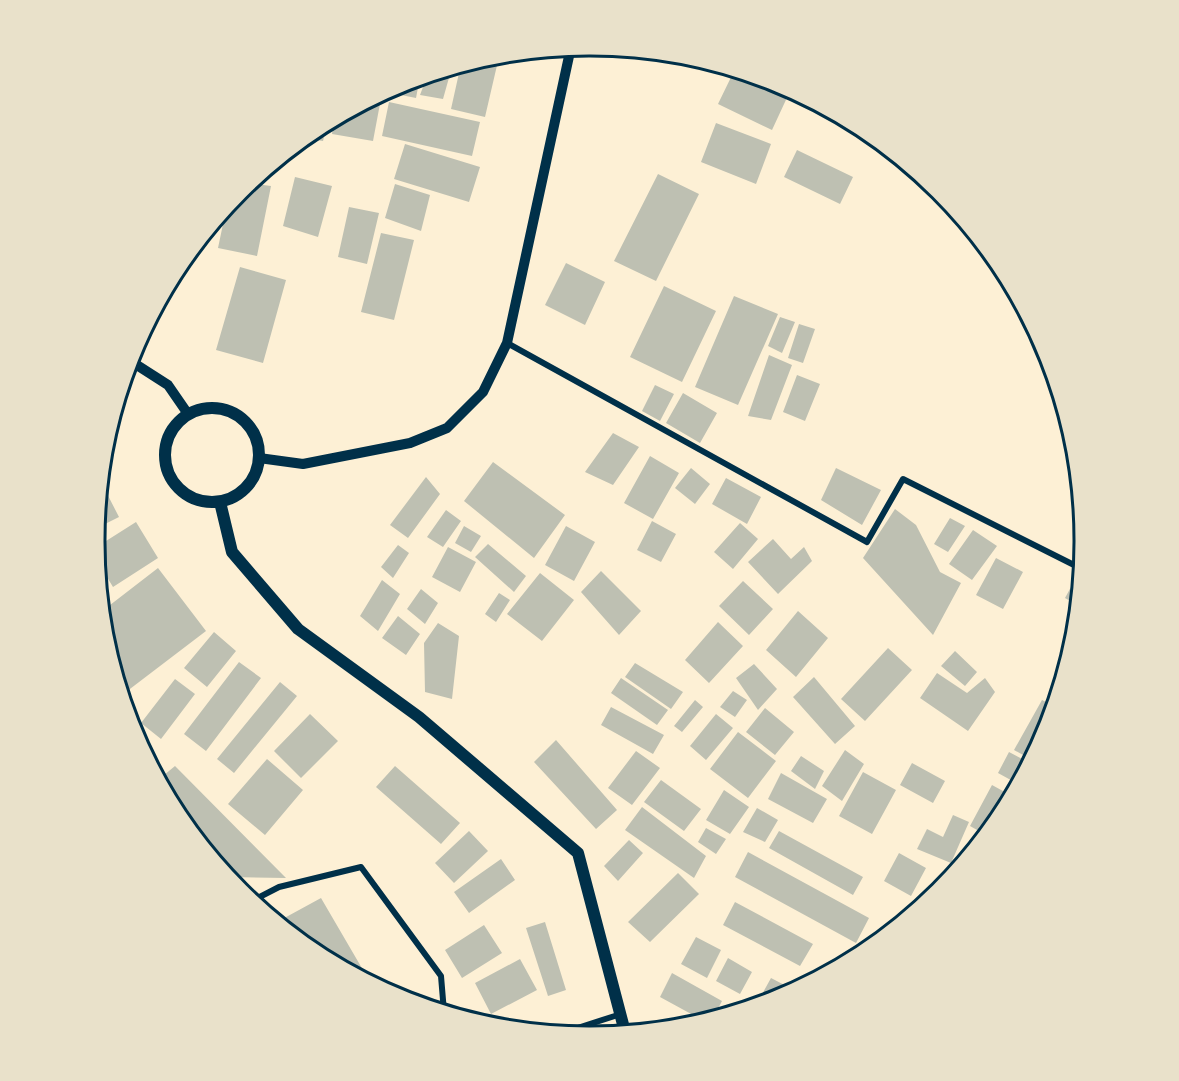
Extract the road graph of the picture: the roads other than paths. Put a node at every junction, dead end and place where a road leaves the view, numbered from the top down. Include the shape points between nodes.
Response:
1 (569, 57) edge
2 (507, 343) junction
3 (137, 365) edge
4 (188, 414) junction
5 (259, 458) junction
6 (220, 501) junction
7 (1073, 565) edge
8 (261, 896) edge
9 (443, 1003) edge
10 (621, 1014) junction
11 (623, 1024) edge
12 (585, 1026) edge

1 - 2 street
2 - 5 street via 483,392 447,428 410,443 303,464
2 - 7 street via 867,542 903,479
3 - 4 street via 168,385
4 - 5 main road via 216,408 243,419 258,443
4 - 6 main road via 168,439 164,455 167,472 188,496 204,502
5 - 6 main road via 247,486
6 - 10 main road via 232,552 298,628 419,717 578,853
8 - 9 street via 279,887 361,867 441,976
10 - 11 main road
10 - 12 street

